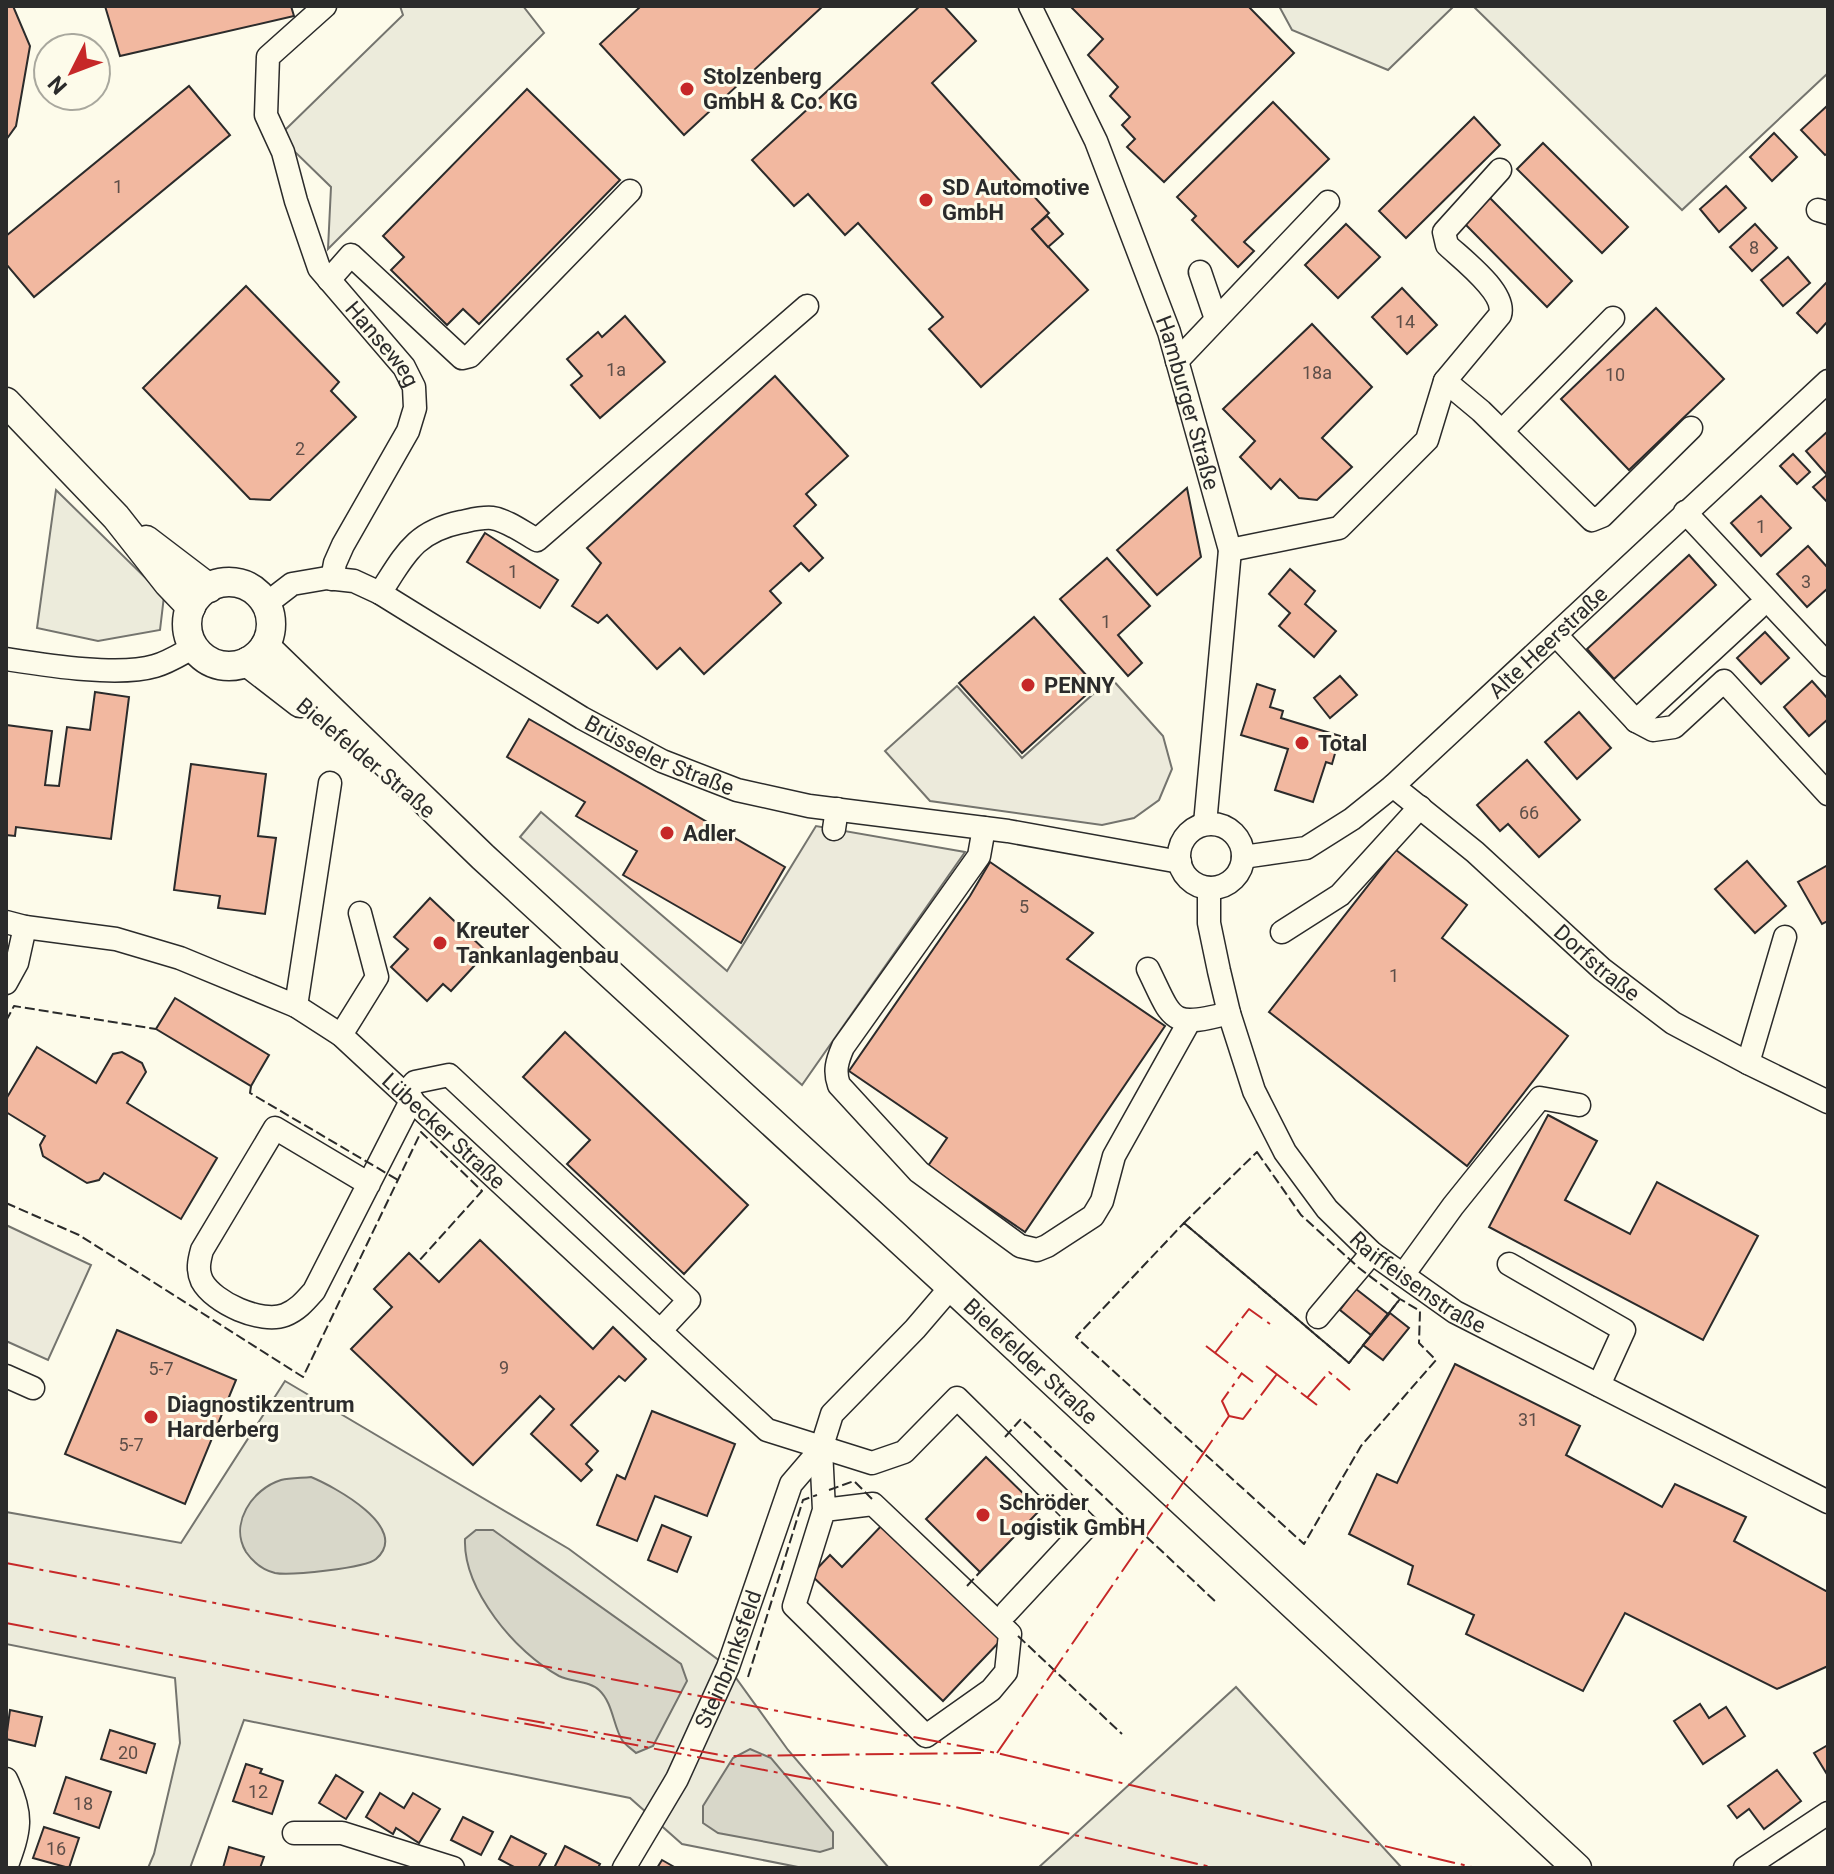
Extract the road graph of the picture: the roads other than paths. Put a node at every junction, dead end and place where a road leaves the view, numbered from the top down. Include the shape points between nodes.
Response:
1 (325, 6) edge
2 (1030, 6) edge
3 (1500, 170) dead end
4 (630, 191) dead end
5 (1328, 202) dead end
6 (1200, 272) dead end
7 (329, 280) junction
8 (807, 306) dead end
9 (1613, 318) dead end
10 (1216, 319) junction
11 (1177, 361) junction
12 (1445, 381) junction
13 (1828, 381) edge
14 (6, 402) edge
15 (1691, 428) dead end
16 (1502, 431) junction
17 (1685, 512) junction
18 (1230, 550) junction
19 (332, 579) junction
20 (380, 593) junction
21 (200, 598) junction
22 (266, 604) junction
23 (1757, 609) dead end
24 (1556, 635) junction
25 (194, 647) junction
26 (256, 654) junction
27 (6, 659) edge
28 (1828, 665) edge
29 (1636, 721) junction
30 (330, 783) dead end
31 (1393, 786) junction
32 (1828, 794) edge
33 (1420, 807) junction
34 (1205, 824) junction
35 (984, 828) junction
36 (1181, 853) junction
37 (1243, 857) junction
38 (1209, 888) junction
39 (360, 913) dead end
40 (16, 924) edge
41 (1282, 932) dead end
42 (1785, 937) dead end
43 (1148, 969) dead end
44 (6, 983) edge
45 (296, 1006) junction
46 (1229, 1013) junction
47 (1189, 1022) junction
48 (341, 1035) junction
49 (1748, 1063) junction
50 (409, 1096) junction
51 (1828, 1102) edge
52 (1579, 1105) dead end
53 (369, 1184) junction
54 (1372, 1253) junction
55 (1509, 1264) dead end
56 (1403, 1275) junction
57 (951, 1287) junction
58 (1318, 1317) dead end
59 (660, 1331) junction
60 (6, 1376) edge
61 (1599, 1385) junction
62 (33, 1388) dead end
63 (821, 1449) junction
64 (1828, 1502) edge
65 (824, 1510) junction
66 (1007, 1612) dead end
67 (6, 1779) edge
68 (1828, 1813) edge
69 (294, 1833) dead end
70 (6, 1868) edge
71 (453, 1868) edge
72 (624, 1868) edge
73 (1577, 1868) edge
74 (1745, 1868) edge

1 - 7 street, Hanseweg via 268,57 266,115 319,268
2 - 11 street, Hamburger Straße via 1096,141
3 - 12 street via 1444,232 1447,245 1496,293 1502,308
4 - 7 street via 470,356 462,358 351,255
5 - 10 street
6 - 10 street
7 - 19 street, Hanseweg via 404,367 414,387 415,408 408,431 343,545
8 - 20 street via 537,540 495,518 452,524 426,534
9 - 16 street
10 - 11 street
11 - 18 street, Hamburger Straße
12 - 16 street
12 - 18 street via 1427,440 1339,528
13 - 17 street, Alte Heerstraße
14 - 21 main road
15 - 16 street via 1592,520
17 - 24 street, Alte Heerstraße
17 - 28 street
18 - 34 street, Hamburger Straße
19 - 20 street, Brüsseler Straße via 354,581
19 - 22 street, Brüsseler Straße via 292,584
20 - 35 street, Brüsseler Straße via 582,718 662,761 836,819
21 - 22 main road via 221,583 247,586
21 - 25 main road via 187,621
22 - 26 main road via 271,625
23 - 29 street
24 - 29 street
24 - 31 street, Alte Heerstraße
25 - 26 main road via 223,666
25 - 27 street via 154,667 123,671
26 - 57 main road, Bielefelder Straße via 271,678 483,857
29 - 32 street via 1653,730 1674,727 1724,681
30 - 45 street
31 - 33 street, Dorfstraße
31 - 37 street, Alte Heerstraße via 1306,848
33 - 41 street via 1340,895
33 - 49 street, Dorfstraße via 1602,969 1673,1023
34 - 36 street via 1187,835
34 - 37 street via 1232,831
35 - 36 street, Brüsseler Straße via 1009,822 1097,846
35 - 47 street via 979,856 837,1060 839,1085 919,1172 1020,1246 1047,1246 1093,1216 1114,1156
36 - 38 street via 1190,880
37 - 38 street via 1236,876
38 - 46 street, Raiffeisenstraße via 1209,923
39 - 48 street via 377,977
40 - 44 street via 17,963
40 - 45 street, Lübecker Straße via 129,942
42 - 49 street
43 - 47 street via 1167,1008
45 - 48 street, Lübecker Straße
46 - 47 street
46 - 54 street, Raiffeisenstraße via 1254,1091 1285,1152 1327,1209
48 - 50 street, Lübecker Straße
49 - 51 street, Dorfstraße
50 - 53 street
50 - 59 street, Lübecker Straße
50 - 59 street via 415,1082 449,1075 689,1300
52 - 56 street via 1540,1098
53 - 53 street via 314,1291 285,1315 247,1313 212,1293 202,1280 202,1250 275,1128
54 - 56 street, Raiffeisenstraße
54 - 58 street
55 - 61 street via 1624,1330
56 - 61 street, Raiffeisenstraße via 1455,1312
57 - 63 street via 832,1414
57 - 73 main road, Bielefelder Straße
59 - 63 street, Lübecker Straße via 767,1430
60 - 62 street
61 - 64 street, Raiffeisenstraße
63 - 65 street
63 - 66 street, Lübecker Straße via 872,1463 904,1452 957,1398 1087,1526
63 - 72 street, Steinbrinksfeld via 791,1484 728,1667 677,1779
65 - 65 street via 794,1606 926,1736 991,1690 1006,1672 1010,1634 873,1504
67 - 70 street via 17,1802 18,1835
68 - 74 street
69 - 71 street via 342,1833

